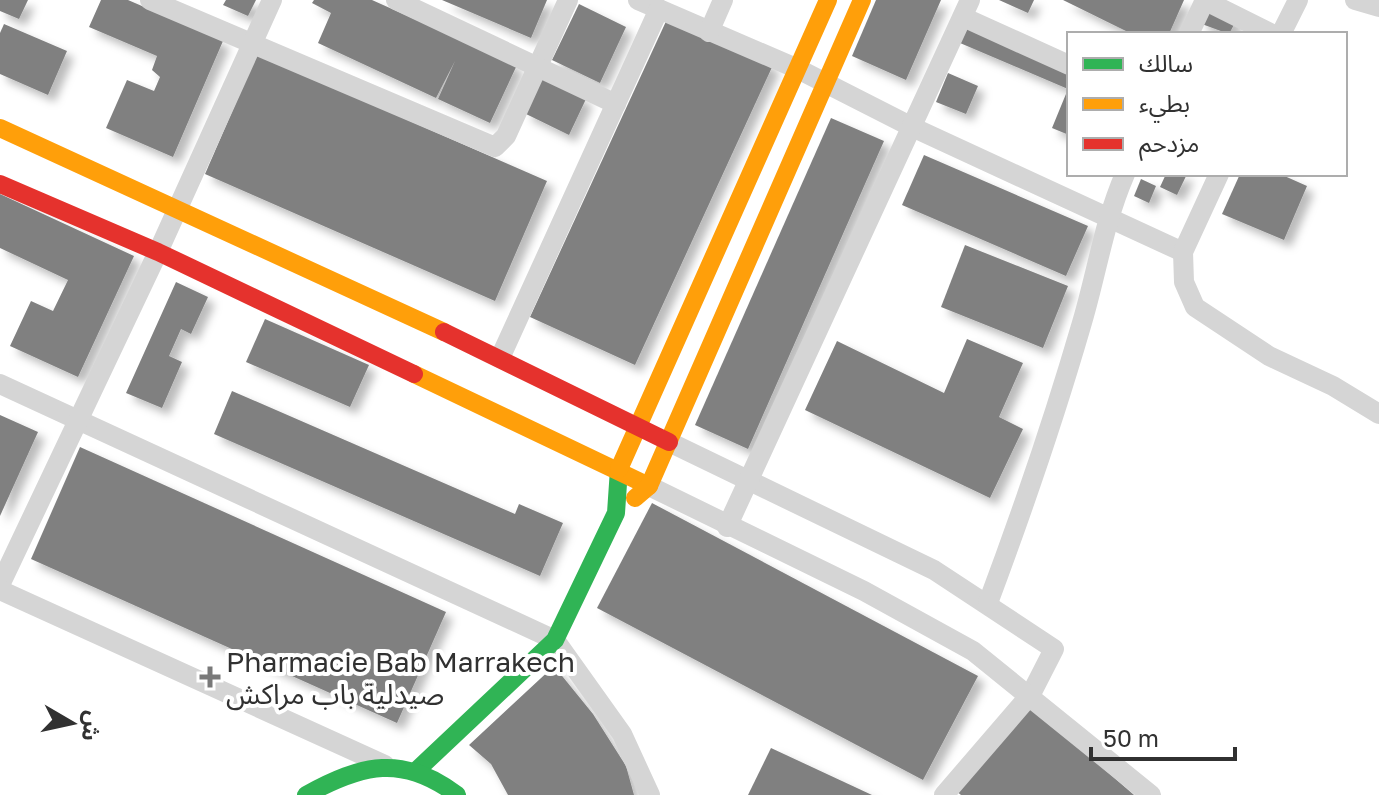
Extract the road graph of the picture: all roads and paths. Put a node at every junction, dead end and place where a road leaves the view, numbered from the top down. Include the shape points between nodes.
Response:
1 (150, 0) edge
2 (272, 0) edge
3 (396, 0) edge
4 (568, 0) edge
5 (638, 0) edge
6 (723, 0) edge
7 (828, 0) edge
8 (862, 0) edge
9 (1205, 0) edge
10 (1298, 0) edge
11 (1355, 0) edge
12 (1379, 7) edge
13 (967, 8) edge
14 (659, 9) junction
15 (709, 32) junction
16 (1190, 32) edge
17 (1268, 32) edge
18 (1282, 32) edge
19 (253, 46) junction
20 (1067, 64) edge
21 (537, 69) junction
22 (798, 69) junction
23 (824, 84) junction
24 (616, 104) junction
25 (912, 127) junction
26 (0, 128) edge
27 (1124, 176) edge
28 (1218, 176) edge
29 (0, 184) edge
30 (178, 208) junction
31 (1106, 218) junction
32 (158, 252) junction
33 (1183, 252) junction
34 (500, 358) junction
35 (0, 384) edge
36 (1379, 414) edge
37 (78, 422) junction
38 (637, 427) junction
39 (669, 442) junction
40 (618, 470) junction
41 (750, 482) junction
42 (649, 486) junction
43 (616, 513) junction
44 (727, 527) junction
45 (0, 588) edge
46 (988, 603) junction
47 (555, 640) junction
48 (1031, 694) junction
49 (393, 767) junction
50 (416, 771) junction
51 (306, 795) edge
52 (457, 795) edge
53 (650, 795) edge
54 (944, 795) edge
55 (1151, 795) edge

1 - 19 street
2 - 19 street
3 - 21 street
4 - 21 street
5 - 14 street
6 - 15 street
7 - 22 street
8 - 23 street
9 - 16 street
9 - 17 street
10 - 18 street
11 - 12 street
13 - 20 street
13 - 25 street
14 - 15 street
14 - 24 street
15 - 22 street
19 - 21 street via 487,147 500,145
19 - 30 street
21 - 24 street
22 - 23 street
22 - 38 street
23 - 25 street
23 - 39 street
24 - 34 street
25 - 31 street
25 - 41 street
26 - 30 street
27 - 31 street
28 - 33 street
29 - 32 street
30 - 32 street
30 - 34 street
31 - 33 street
31 - 46 street via 1091,292 1052,420
32 - 37 street
32 - 40 street
33 - 36 street via 1188,295 1206,317
34 - 38 street
35 - 37 street
37 - 45 street
37 - 47 street
38 - 39 street
38 - 40 street
39 - 41 street
39 - 42 street
40 - 42 street
40 - 43 street
41 - 44 street
41 - 46 street via 886,545
42 - 43 street
42 - 44 street
43 - 47 street
44 - 48 street via 923,622
45 - 49 street via 352,753
46 - 48 street via 1054,649
47 - 50 street
47 - 53 street via 622,734
48 - 54 street
48 - 55 street
49 - 50 street
49 - 51 street via 352,771
50 - 52 street

